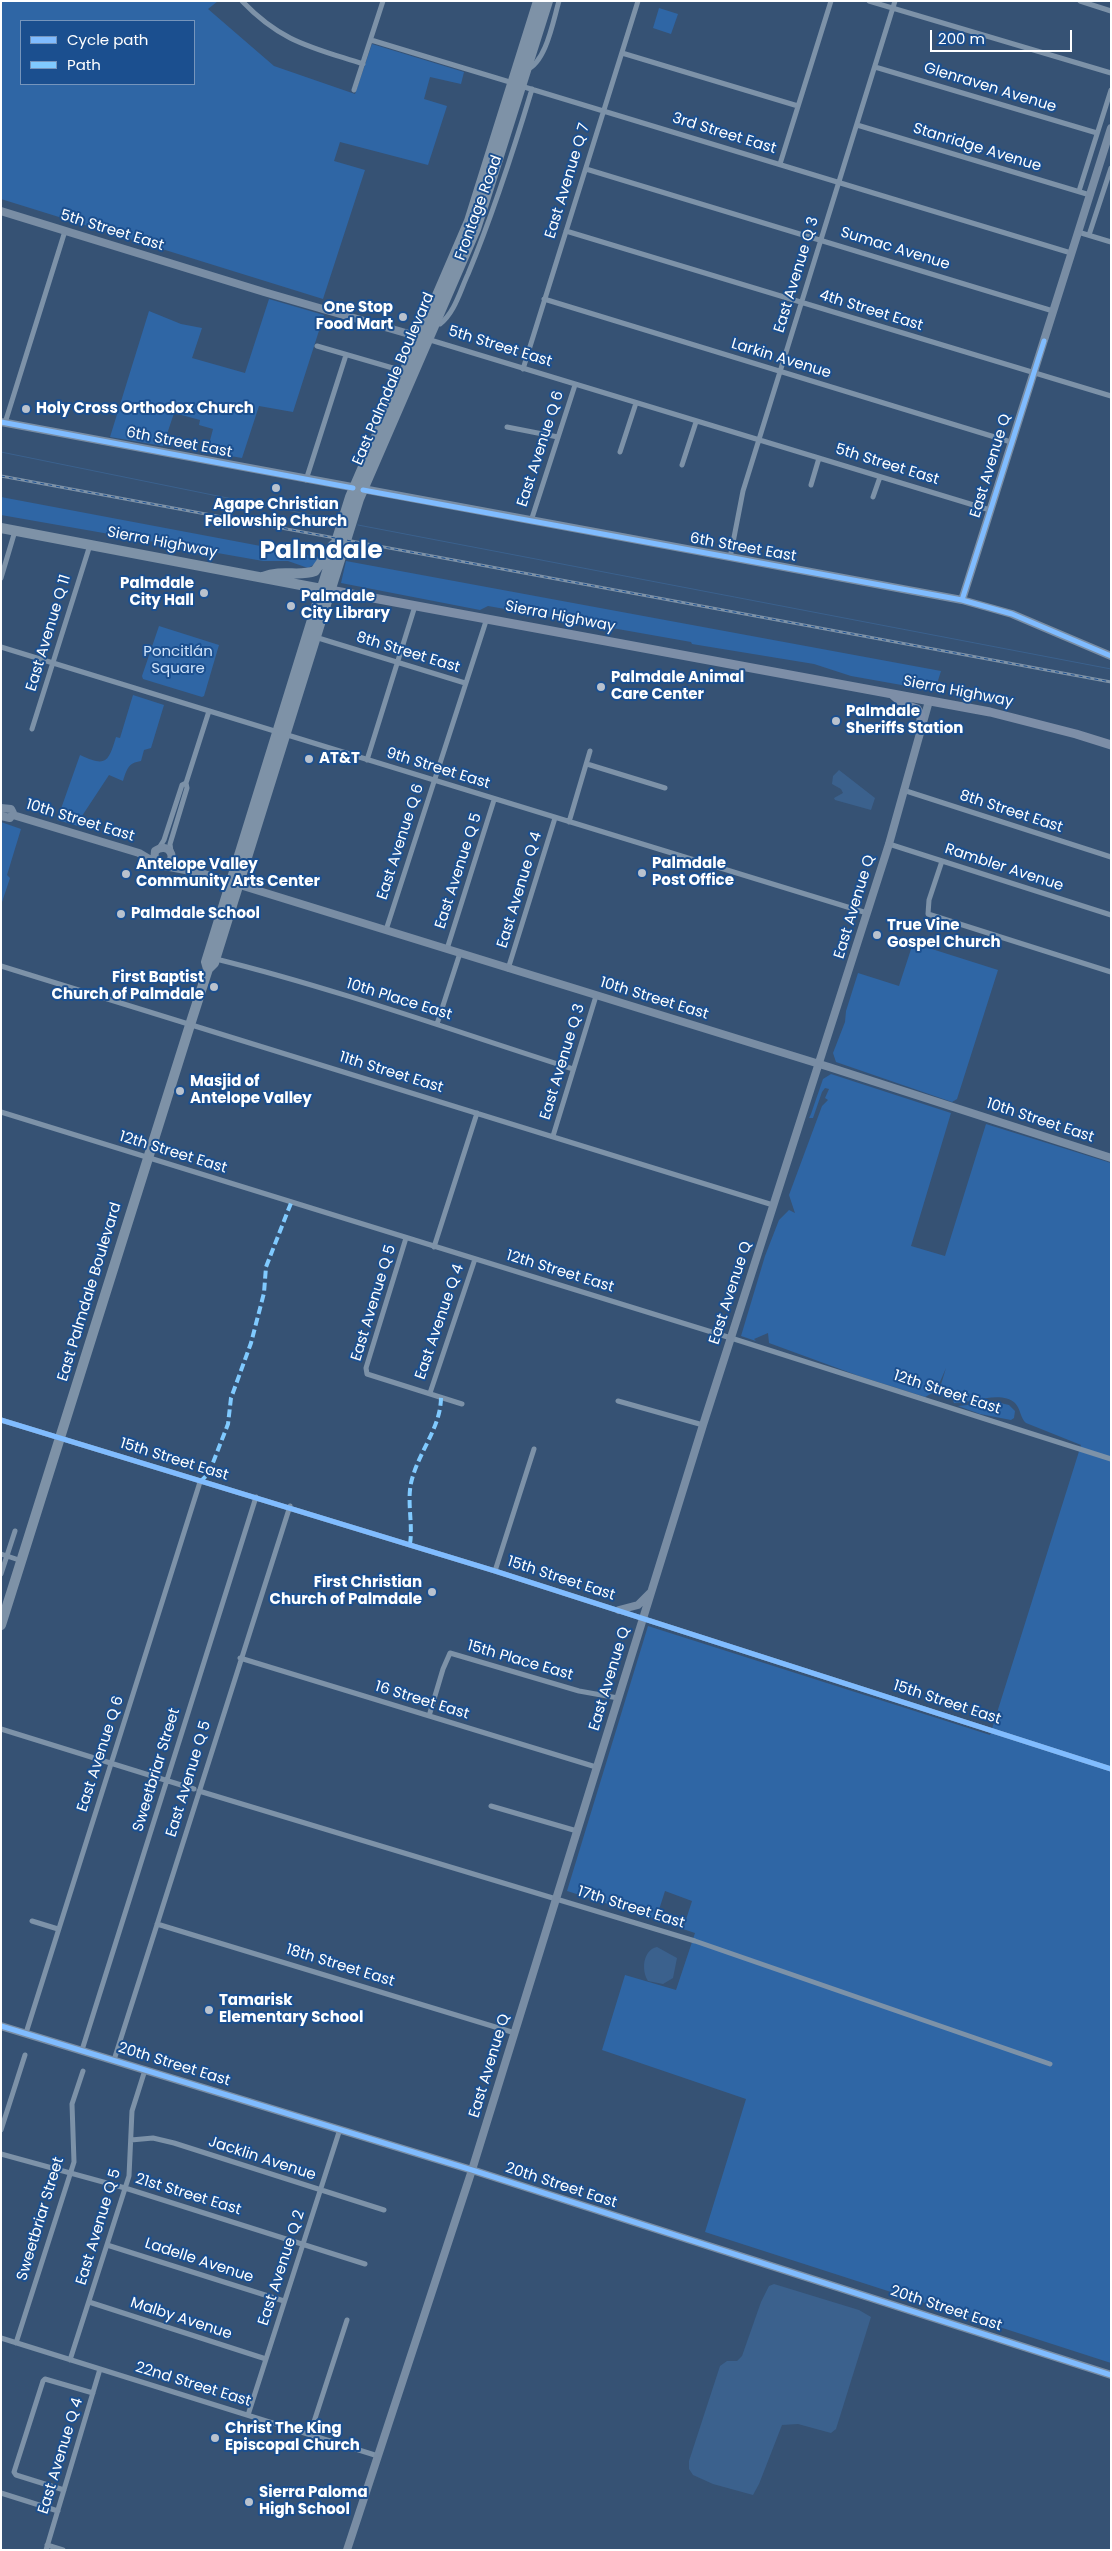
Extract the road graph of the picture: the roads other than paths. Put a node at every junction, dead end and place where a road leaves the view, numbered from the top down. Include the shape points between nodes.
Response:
1 (242, 1) edge
2 (538, 1) edge
3 (548, 1) edge
4 (559, 1) edge
5 (638, 1) edge
6 (831, 1) edge
7 (869, 1) edge
8 (895, 1) edge
9 (1080, 1) edge
10 (382, 2) edge
11 (893, 8) junction
12 (1111, 10) edge
13 (371, 40) junction
14 (622, 53) junction
15 (363, 64) junction
16 (875, 67) junction
17 (526, 71) junction
18 (1111, 73) edge
19 (517, 85) junction
20 (532, 89) junction
21 (354, 90) dead end
22 (1111, 90) edge
23 (798, 106) junction
24 (604, 110) junction
25 (857, 125) junction
26 (1111, 128) edge
27 (1097, 133) junction
28 (780, 164) junction
29 (586, 168) junction
30 (1111, 169) edge
31 (839, 182) junction
32 (1079, 191) junction
33 (1090, 195) junction
34 (1, 210) edge
35 (65, 231) junction
36 (566, 231) junction
37 (1078, 232) junction
38 (1089, 235) junction
39 (821, 240) junction
40 (1111, 242) edge
41 (1071, 253) junction
42 (544, 300) junction
43 (801, 303) junction
44 (1053, 312) junction
45 (434, 323) junction
46 (423, 338) junction
47 (317, 346) dead end
48 (346, 355) junction
49 (523, 369) junction
50 (403, 371) junction
51 (780, 372) junction
52 (1034, 372) junction
53 (574, 385) junction
54 (1111, 396) edge
55 (636, 403) junction
56 (696, 422) junction
57 (3, 423) edge
58 (506, 427) dead end
59 (558, 437) junction
60 (759, 440) junction
61 (1011, 442) junction
62 (620, 452) dead end
63 (819, 458) junction
64 (682, 465) dead end
65 (880, 477) junction
66 (306, 480) junction
67 (811, 485) dead end
68 (358, 489) junction
69 (873, 497) dead end
70 (990, 510) junction
71 (531, 522) junction
72 (1, 528) edge
73 (16, 530) junction
74 (336, 543) junction
75 (90, 544) junction
76 (730, 558) junction
77 (263, 577) junction
78 (1, 578) edge
79 (326, 589) junction
80 (962, 600) junction
81 (415, 605) junction
82 (487, 618) junction
83 (315, 637) junction
84 (1, 646) edge
85 (1111, 656) edge
86 (398, 662) junction
87 (53, 663) junction
88 (465, 683) junction
89 (893, 695) junction
90 (929, 701) junction
91 (208, 711) junction
92 (921, 729) junction
93 (32, 730) dead end
94 (282, 733) junction
95 (1111, 744) edge
96 (590, 751) dead end
97 (367, 760) junction
98 (587, 764) junction
99 (434, 781) junction
100 (186, 783) junction
101 (665, 788) dead end
102 (903, 790) junction
103 (494, 800) junction
104 (1, 808) edge
105 (13, 815) junction
106 (1, 816) edge
107 (555, 818) junction
108 (569, 822) junction
109 (889, 844) junction
110 (157, 850) junction
111 (140, 853) junction
112 (171, 854) junction
113 (1111, 857) edge
114 (154, 860) junction
115 (942, 861) junction
116 (165, 866) junction
117 (188, 869) junction
118 (234, 884) junction
119 (867, 913) junction
120 (1111, 915) edge
121 (386, 930) junction
122 (447, 949) junction
123 (460, 953) junction
124 (215, 958) junction
125 (1, 966) edge
126 (508, 968) junction
127 (208, 969) junction
128 (1111, 972) edge
129 (596, 996) junction
130 (437, 1024) junction
131 (190, 1025) junction
132 (819, 1064) junction
133 (573, 1069) junction
134 (1, 1112) edge
135 (477, 1113) junction
136 (553, 1136) junction
137 (147, 1158) junction
138 (1111, 1158) edge
139 (773, 1205) junction
140 (406, 1238) junction
141 (434, 1247) junction
142 (474, 1259) junction
143 (731, 1338) junction
144 (430, 1393) junction
145 (618, 1400) dead end
146 (462, 1404) dead end
147 (1, 1420) edge
148 (703, 1425) junction
149 (60, 1438) junction
150 (534, 1449) dead end
151 (1111, 1459) edge
152 (200, 1482) junction
153 (256, 1497) junction
154 (290, 1506) junction
155 (15, 1531) dead end
156 (4, 1555) edge
157 (22, 1561) junction
158 (495, 1571) junction
159 (1, 1574) edge
160 (651, 1592) junction
161 (619, 1610) junction
162 (643, 1618) junction
163 (1, 1625) edge
164 (240, 1658) junction
165 (618, 1698) junction
166 (429, 1716) junction
167 (1, 1729) edge
168 (112, 1762) junction
169 (596, 1768) junction
170 (1111, 1769) edge
171 (167, 1780) junction
172 (196, 1790) junction
173 (491, 1806) dead end
174 (577, 1831) junction
175 (557, 1899) junction
176 (32, 1921) dead end
177 (157, 1924) junction
178 (58, 1929) junction
179 (1, 2026) edge
180 (515, 2033) junction
181 (26, 2034) junction
182 (82, 2050) junction
183 (25, 2055) dead end
184 (114, 2060) junction
185 (1050, 2064) dead end
186 (145, 2070) junction
187 (83, 2071) dead end
188 (340, 2129) junction
189 (1, 2130) edge
190 (130, 2140) junction
191 (1, 2154) edge
192 (472, 2170) junction
193 (70, 2174) junction
194 (125, 2188) junction
195 (320, 2191) junction
196 (384, 2210) dead end
197 (303, 2244) junction
198 (107, 2245) junction
199 (365, 2264) dead end
200 (284, 2301) junction
201 (89, 2302) junction
202 (347, 2320) dead end
203 (1, 2338) edge
204 (16, 2343) junction
205 (266, 2359) junction
206 (70, 2360) junction
207 (100, 2370) junction
208 (1111, 2375) edge
209 (93, 2393) junction
210 (248, 2414) junction
211 (310, 2434) junction
212 (378, 2456) junction
213 (64, 2490) junction
214 (1, 2493) edge
215 (58, 2511) junction
216 (46, 2547) edge
217 (63, 2550) edge
218 (347, 2550) edge

1 - 15 street via 264,22 292,40
2 - 19 highway, East Palmdale Boulevard
3 - 17 highway, East Palmdale Boulevard
4 - 17 street via 541,59
5 - 14 street, East Avenue Q 7
6 - 23 street
7 - 11 street
8 - 11 street, East Avenue Q 3
9 - 12 street
10 - 13 street
11 - 16 street, East Avenue Q 3
11 - 18 street
13 - 15 street
13 - 19 street, 3rd Street East
14 - 23 street
14 - 24 street, East Avenue Q 7
15 - 21 street
16 - 25 street, East Avenue Q 3
16 - 27 street, Glenraven Avenue
17 - 19 highway, East Palmdale Boulevard
19 - 20 street, 3rd Street East
19 - 45 highway, East Palmdale Boulevard via 476,229
19 - 46 highway, East Palmdale Boulevard via 472,215
20 - 24 street, 3rd Street East
20 - 45 street, Frontage Road via 475,257 451,311 440,324
22 - 27 street
23 - 28 street
24 - 28 street, 3rd Street East
24 - 29 street, East Avenue Q 7
25 - 31 street, East Avenue Q 3
25 - 32 street, Stanridge Avenue
26 - 33 main road, East Avenue Q
27 - 32 street
28 - 31 street, 3rd Street East
29 - 36 street, East Avenue Q 7
29 - 39 street, Sumac Avenue
30 - 38 street
31 - 39 street, East Avenue Q 3
31 - 41 street, 3rd Street East
32 - 33 street, Stanridge Avenue
33 - 37 main road, East Avenue Q
34 - 35 main road, 5th Street East
35 - 46 main road, 5th Street East
35 - 57 street
36 - 42 street, East Avenue Q 7
36 - 43 street, 4th Street East
37 - 38 street
37 - 41 main road, East Avenue Q
38 - 40 street
39 - 43 street, East Avenue Q 3
39 - 44 street, Sumac Avenue
41 - 44 main road, East Avenue Q
42 - 49 street, East Avenue Q 7
42 - 51 street, Larkin Avenue
43 - 51 street, East Avenue Q 3
43 - 52 street, 4th Street East
44 - 52 main road, East Avenue Q
45 - 46 highway, East Palmdale Boulevard
46 - 49 street, 5th Street East
46 - 50 highway, East Palmdale Boulevard
46 - 68 highway, East Palmdale Boulevard
47 - 48 street
48 - 50 street
48 - 66 street
49 - 53 street, 5th Street East
50 - 68 highway, East Palmdale Boulevard
51 - 60 street, East Avenue Q 3
51 - 61 street, Larkin Avenue
52 - 54 street, 4th Street East
52 - 61 main road, East Avenue Q
53 - 55 street, 5th Street East
53 - 59 street, East Avenue Q 6
55 - 56 street, 5th Street East
55 - 62 street
56 - 60 street, 5th Street East
56 - 64 street
57 - 66 main road, 6th Street East
58 - 59 street
59 - 71 street, East Avenue Q 6
60 - 63 street, 5th Street East
60 - 76 street, East Avenue Q 3 via 743,491
61 - 70 main road, East Avenue Q
63 - 65 street, 5th Street East
63 - 67 street
65 - 69 street
65 - 70 street, 5th Street East
66 - 68 main road, 6th Street East
68 - 71 main road, 6th Street East
68 - 74 highway, East Palmdale Boulevard
68 - 79 highway, East Palmdale Boulevard
70 - 80 main road, East Avenue Q
71 - 76 main road, 6th Street East
72 - 73 highway, Sierra Highway
73 - 75 highway, Sierra Highway
73 - 78 street
74 - 77 highway via 315,571 277,571
74 - 79 highway, East Palmdale Boulevard
75 - 77 highway, Sierra Highway
75 - 87 street, East Avenue Q 11
76 - 80 main road, 6th Street East
77 - 79 highway, Sierra Highway
79 - 81 main road, Sierra Highway
79 - 83 highway, East Palmdale Boulevard
79 - 94 highway, East Palmdale Boulevard
80 - 85 main road, 6th Street East via 1012,614
81 - 82 main road, Sierra Highway
81 - 86 street
82 - 88 street, East Avenue Q 6
82 - 89 main road, Sierra Highway
83 - 86 street, 8th Street East
83 - 94 highway, East Palmdale Boulevard
84 - 87 street, 9th Street East
86 - 88 street, 8th Street East
86 - 97 street
87 - 91 street, 9th Street East
87 - 93 street, East Avenue Q 11
88 - 99 street, East Avenue Q 6
89 - 90 main road, Sierra Highway
89 - 92 main road via 905,705 917,709 921,716
90 - 92 main road, East Avenue Q
90 - 95 main road, Sierra Highway via 1025,720
91 - 94 street, 9th Street East
91 - 100 street
92 - 102 main road, East Avenue Q
94 - 97 street, 9th Street East
94 - 118 highway, East Palmdale Boulevard
96 - 98 street
97 - 99 street, 9th Street East
98 - 101 street
98 - 108 street
99 - 103 street, 9th Street East
99 - 121 street, East Avenue Q 6
100 - 110 street
100 - 112 street via 170,844
102 - 109 main road, East Avenue Q
102 - 113 street, 8th Street East
103 - 107 street, 9th Street East
103 - 122 street, East Avenue Q 5
104 - 105 main road via 11,809
105 - 106 main road via 8,818
105 - 111 main road, 10th Street East
107 - 108 street, 9th Street East
107 - 126 street, East Avenue Q 4
108 - 119 street, 9th Street East
109 - 115 street, Rambler Avenue
109 - 119 main road, East Avenue Q
110 - 111 main road, 10th Street East
110 - 112 main road via 166,848
110 - 114 main road
111 - 114 main road, 10th Street East
112 - 116 main road via 170,862
112 - 117 main road, 10th Street East
114 - 116 main road
115 - 120 street, Rambler Avenue
115 - 128 street via 926,909 932,917
116 - 117 main road, 10th Street East
117 - 118 main road, 10th Street East
118 - 121 main road, 10th Street East
118 - 124 highway, East Palmdale Boulevard
118 - 127 highway, East Palmdale Boulevard via 206,962
119 - 132 main road, East Avenue Q
121 - 122 main road, 10th Street East
122 - 123 main road, 10th Street East
123 - 126 main road, 10th Street East
123 - 130 street
124 - 127 highway, East Palmdale Boulevard
124 - 130 street, 10th Place East
125 - 131 street, 11th Street East
126 - 129 main road, 10th Street East
127 - 131 highway, East Palmdale Boulevard
129 - 132 main road, 10th Street East
129 - 133 street, East Avenue Q 3
130 - 133 street, 10th Place East
131 - 135 street, 11th Street East
131 - 137 highway, East Palmdale Boulevard
132 - 138 main road, 10th Street East
132 - 139 main road, East Avenue Q
133 - 136 street, East Avenue Q 3
134 - 137 street, 12th Street East
135 - 136 street, 11th Street East
135 - 141 street
136 - 139 street, 11th Street East
137 - 140 street, 12th Street East
137 - 149 highway, East Palmdale Boulevard
139 - 143 main road, East Avenue Q
140 - 141 street, 12th Street East
140 - 144 street, East Avenue Q 5 via 366,1368 367,1374
141 - 142 street, 12th Street East
142 - 143 street, 12th Street East
142 - 144 street, East Avenue Q 4
143 - 148 main road, East Avenue Q
143 - 151 street, 12th Street East
144 - 146 street
145 - 148 street
147 - 149 street, 15th Street East
148 - 160 main road, East Avenue Q
149 - 152 street, 15th Street East
149 - 157 highway, East Palmdale Boulevard
150 - 158 street
152 - 153 street, 15th Street East
152 - 168 street, East Avenue Q 6
153 - 154 street, 15th Street East
153 - 171 street, Sweetbriar Street
154 - 158 street, 15th Street East
154 - 164 street, East Avenue Q 5
155 - 156 street
156 - 157 street
156 - 159 street
157 - 163 highway, East Palmdale Boulevard
158 - 161 street, 15th Street East
160 - 161 main road via 638,1605
160 - 162 main road, East Avenue Q
161 - 162 street, 15th Street East
162 - 165 main road, East Avenue Q
162 - 170 street, 15th Street East
164 - 166 street, 16 Street East
164 - 172 street, East Avenue Q 5
165 - 166 street, 15th Place East via 580,1691 450,1653
165 - 169 main road, East Avenue Q
166 - 169 street, 16 Street East
167 - 168 street, 17th Street East
168 - 171 street, 17th Street East
168 - 178 street, East Avenue Q 6
169 - 174 main road, East Avenue Q
171 - 172 street, 17th Street East
171 - 182 street, Sweetbriar Street
172 - 175 street, 17th Street East
172 - 177 street, East Avenue Q 5
173 - 174 street
174 - 175 main road, East Avenue Q
175 - 180 main road, East Avenue Q
175 - 185 street, 17th Street East via 695,1940
176 - 178 street
177 - 180 street, 18th Street East
177 - 184 street, East Avenue Q 5
178 - 181 street, East Avenue Q 6
179 - 181 main road, 20th Street East
180 - 192 main road, East Avenue Q
181 - 182 main road, 20th Street East
182 - 184 main road, 20th Street East
183 - 189 street
184 - 186 main road, 20th Street East
186 - 188 main road, 20th Street East
186 - 190 street, East Avenue Q 5 via 132,2111
187 - 193 street, Sweetbriar Street via 72,2104 74,2162
188 - 192 main road, 20th Street East
188 - 195 street, East Avenue Q 2
190 - 194 street, East Avenue Q 5 via 131,2165
190 - 195 street, Jacklin Avenue via 153,2138 174,2143
191 - 193 street, 21st Street East
192 - 208 main road, 20th Street East
192 - 212 main road, East Avenue Q
193 - 194 street, 21st Street East
193 - 204 street, Sweetbriar Street
194 - 197 street, 21st Street East
194 - 198 street, East Avenue Q 5
195 - 196 street, Jacklin Avenue
195 - 197 street, East Avenue Q 2
197 - 199 street, 21st Street East
197 - 200 street, East Avenue Q 2
198 - 200 street, Ladelle Avenue
198 - 201 street, East Avenue Q 5
200 - 205 street, East Avenue Q 2
201 - 205 street, Malby Avenue
201 - 206 street, East Avenue Q 5
202 - 211 street
203 - 204 street, 22nd Street East
204 - 206 street, 22nd Street East
205 - 210 street, East Avenue Q 2
206 - 207 street, 22nd Street East
207 - 209 street, East Avenue Q 4
207 - 210 street, 22nd Street East
209 - 213 street, East Avenue Q 4
209 - 213 street via 45,2379 14,2472
210 - 211 street, 22nd Street East
211 - 212 street, 22nd Street East
212 - 218 main road, East Avenue Q
213 - 215 street, East Avenue Q 4
214 - 215 street
215 - 216 street, East Avenue Q 4
216 - 217 street

